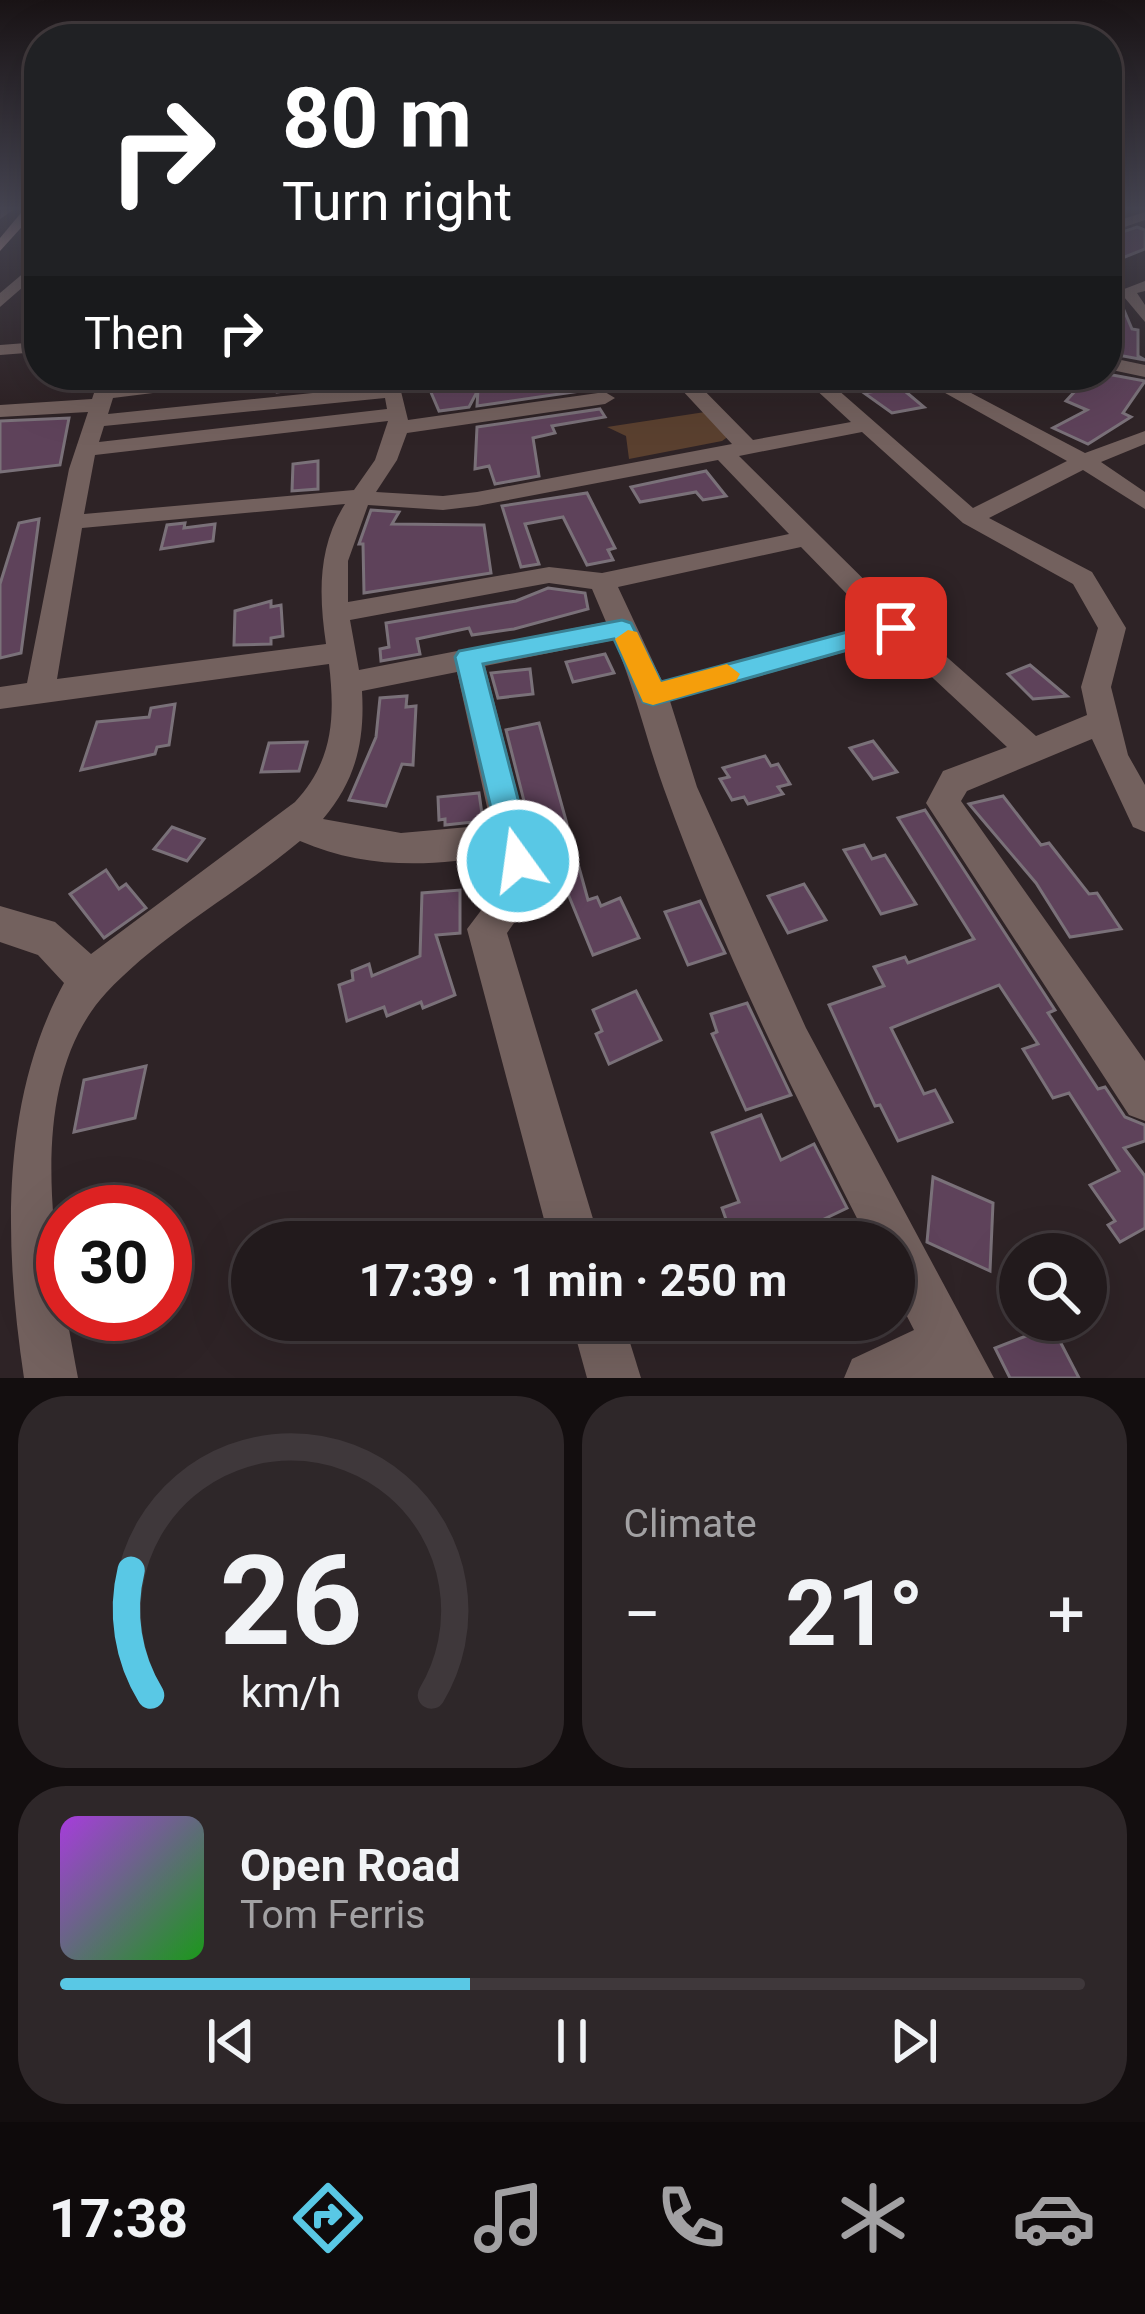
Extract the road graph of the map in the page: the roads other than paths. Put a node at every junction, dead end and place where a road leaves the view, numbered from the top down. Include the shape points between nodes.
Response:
1 (24, 280) edge
2 (1139, 291) edge
3 (0, 304) edge
4 (20, 305) dead end
5 (1145, 316) edge
6 (154, 390) edge
7 (591, 390) edge
8 (690, 390) edge
9 (826, 390) edge
10 (951, 390) edge
11 (397, 394) edge
12 (103, 398) edge
13 (0, 410) edge
14 (863, 426) junction
15 (1145, 437) edge
16 (735, 449) junction
17 (86, 450) junction
18 (1084, 461) junction
19 (366, 496) junction
20 (1145, 502) edge
21 (971, 518) junction
22 (72, 522) junction
23 (806, 538) junction
24 (602, 582) junction
25 (332, 614) junction
26 (896, 628) junction
27 (622, 629) junction
28 (468, 657) junction
29 (341, 668) junction
30 (40, 693) junction
31 (653, 694) junction
32 (0, 698) edge
33 (1104, 721) junction
34 (1033, 751) junction
35 (1145, 817) edge
36 (294, 822) junction
37 (512, 837) junction
38 (0, 924) edge
39 (87, 983) junction
40 (1145, 1099) edge
41 (9, 1189) edge
42 (569, 1221) edge
43 (603, 1341) edge
44 (958, 1360) edge
45 (51, 1378) edge
46 (614, 1378) edge
47 (871, 1378) edge

1 - 3 street
2 - 5 street
3 - 4 street
6 - 12 street
7 - 11 street via 599,399
8 - 16 street
9 - 14 street
10 - 18 street
11 - 12 street
11 - 17 street
11 - 19 street via 389,464
12 - 13 street
12 - 17 street
14 - 16 street
14 - 21 street
15 - 18 street
16 - 19 street via 477,500
16 - 23 street
17 - 22 street
18 - 20 street
18 - 21 street
19 - 22 street
19 - 25 street via 344,526 332,568
21 - 33 street via 1083,578 1112,628 1096,687
22 - 30 street
23 - 24 street
23 - 26 street
24 - 25 street via 549,575
24 - 27 street
25 - 29 street
26 - 31 street
26 - 34 street
27 - 28 street
27 - 31 street
28 - 29 street
28 - 37 street
29 - 30 street
29 - 36 street via 349,725 333,779
30 - 32 street
31 - 44 street via 680,787 791,1042
33 - 34 street
33 - 35 street via 1112,756
34 - 40 street via 955,781 943,803
36 - 37 street via 332,841 392,851
36 - 39 street
37 - 42 street via 524,884 486,929
38 - 39 street via 38,929
39 - 41 street via 48,1034 21,1104
41 - 45 street
43 - 46 street
44 - 47 street

